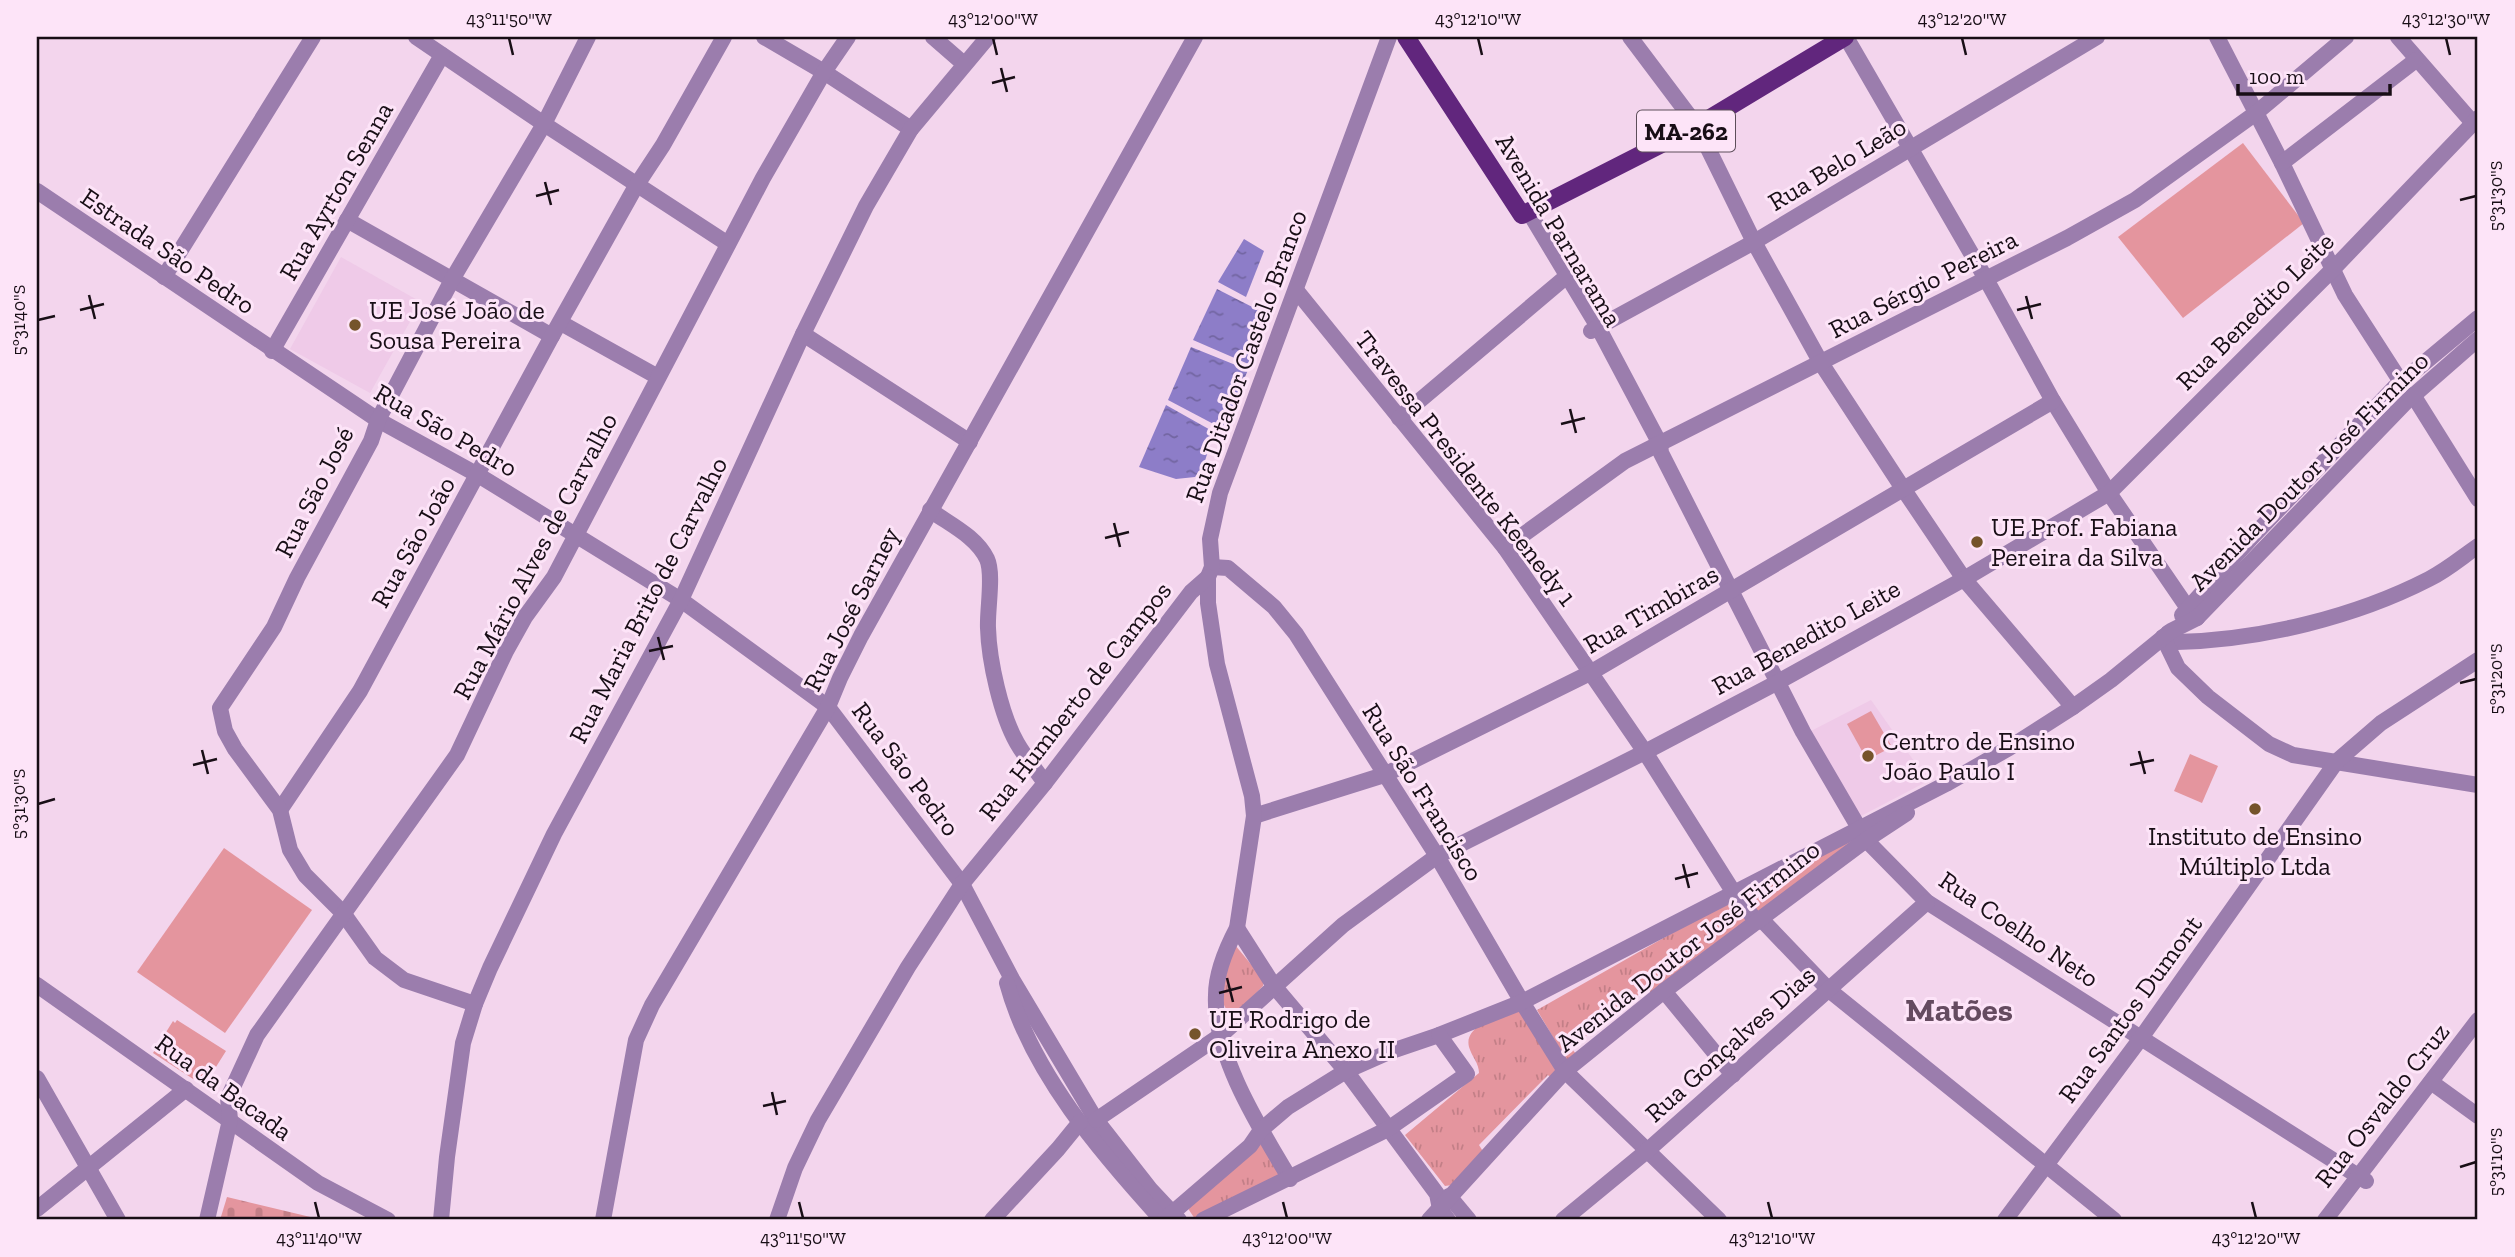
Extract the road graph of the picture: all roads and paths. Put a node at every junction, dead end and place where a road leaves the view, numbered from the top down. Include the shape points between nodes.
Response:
1 (313, 37) edge
2 (416, 37) edge
3 (588, 37) edge
4 (724, 37) edge
5 (764, 37) edge
6 (848, 37) edge
7 (933, 37) edge
8 (988, 37) edge
9 (1195, 37) edge
10 (1389, 37) edge
11 (1406, 37) edge
12 (1417, 37) edge
13 (1630, 37) edge
14 (1845, 37) edge
15 (2097, 37) edge
16 (2217, 37) edge
17 (2346, 37) edge
18 (2398, 37) edge
19 (442, 55) junction
20 (2416, 60) junction
21 (964, 64) junction
22 (824, 72) junction
23 (2256, 113) junction
24 (2475, 121) edge
25 (544, 124) junction
26 (1697, 126) junction
27 (911, 129) junction
28 (1912, 149) junction
29 (2282, 163) junction
30 (636, 186) junction
31 (37, 191) edge
32 (1525, 213) junction
33 (347, 220) junction
34 (1754, 242) junction
35 (728, 244) junction
36 (2333, 269) junction
37 (164, 277) junction
38 (1564, 277) junction
39 (453, 278) junction
40 (1986, 279) junction
41 (1296, 290) junction
42 (2478, 318) edge
43 (1595, 329) junction
44 (557, 330) junction
45 (803, 334) junction
46 (2478, 338) edge
47 (272, 351) junction
48 (1821, 363) junction
49 (658, 377) junction
50 (2402, 381) junction
51 (2413, 395) junction
52 (2053, 401) junction
53 (1399, 418) junction
54 (377, 420) junction
55 (970, 442) junction
56 (1658, 448) junction
57 (478, 475) junction
58 (1904, 490) junction
59 (2109, 493) junction
60 (2478, 499) edge
61 (930, 510) junction
62 (2256, 533) junction
63 (575, 535) junction
64 (2269, 545) junction
65 (2478, 546) edge
66 (1505, 548) junction
67 (1210, 572) junction
68 (1964, 579) junction
69 (1730, 592) junction
70 (681, 600) junction
71 (2192, 613) junction
72 (2167, 634) junction
73 (2478, 660) edge
74 (1590, 673) junction
75 (1777, 682) junction
76 (828, 707) junction
77 (2073, 707) junction
78 (1645, 752) junction
79 (2337, 761) junction
80 (1384, 775) junction
81 (1045, 783) junction
82 (2478, 785) edge
83 (280, 810) junction
84 (1254, 817) junction
85 (1862, 834) junction
86 (1437, 856) junction
87 (962, 884) junction
88 (1734, 893) junction
89 (1927, 902) junction
90 (344, 913) junction
91 (1757, 922) junction
92 (1237, 928) junction
93 (37, 985) edge
94 (1274, 986) junction
95 (1664, 991) junction
96 (1825, 993) junction
97 (1522, 1002) junction
98 (475, 1004) junction
99 (2478, 1020) edge
100 (1221, 1035) junction
101 (1439, 1035) junction
102 (2478, 1035) edge
103 (2141, 1038) junction
104 (1346, 1071) junction
105 (1565, 1071) junction
106 (1733, 1075) junction
107 (37, 1078) edge
108 (2434, 1085) junction
109 (186, 1089) junction
110 (2478, 1116) edge
111 (230, 1120) junction
112 (1088, 1121) junction
113 (1388, 1129) junction
114 (1261, 1130) junction
115 (1648, 1150) junction
116 (89, 1167) junction
117 (2043, 1169) junction
118 (1290, 1179) junction
119 (2362, 1179) junction
120 (1440, 1208) edge
121 (37, 1209) edge
122 (1169, 1219) edge
123 (118, 1220) edge
124 (207, 1220) edge
125 (388, 1220) edge
126 (441, 1220) edge
127 (603, 1220) edge
128 (777, 1220) edge
129 (992, 1220) edge
130 (1203, 1220) edge
131 (1469, 1220) edge
132 (1563, 1220) edge
133 (1719, 1220) edge
134 (2005, 1220) edge
135 (2100, 1220) edge
136 (2114, 1220) edge
137 (2325, 1220) edge
138 (2337, 1220) edge

1 - 37 street
2 - 19 street
3 - 25 street, Rua São José
4 - 30 street, Rua São João
5 - 22 street
6 - 22 street, Rua Mário Alves de Carvalho
7 - 21 street
8 - 21 street, Rua Maria Brito de Carvalho
9 - 55 street, Rua José Sarney
10 - 41 street, Rua Ditador Castelo Branco
11 - 32 main road, Avenida Parnarama
12 - 32 main road, Avenida Parnarama
13 - 26 street
14 - 26 main road, MA-262
14 - 28 street
15 - 28 street, Rua Belo Leão
16 - 23 street
17 - 23 street, Rua Sérgio Pereira
18 - 20 street
19 - 25 street
19 - 33 street, Rua Ayrton Senna
20 - 24 street
20 - 29 street
21 - 27 street, Rua Maria Brito de Carvalho
22 - 27 street
22 - 35 street, Rua Mário Alves de Carvalho
23 - 29 street
23 - 40 street, Rua Sérgio Pereira via 2135,200
24 - 36 street, Rua Benedito Leite
25 - 30 street
25 - 39 street, Rua São José
26 - 32 main road, MA-262
26 - 34 street
27 - 45 street, Rua Maria Brito de Carvalho via 866,206
28 - 34 street, Rua Belo Leão
28 - 40 street
29 - 36 street
30 - 35 street
30 - 44 street, Rua São João
31 - 37 street, Estrada São Pedro
32 - 38 street, Avenida Parnarama
33 - 39 street
33 - 47 street, Rua Ayrton Senna
34 - 43 street, Rua Belo Leão
34 - 48 street
35 - 49 street, Rua Mário Alves de Carvalho
36 - 50 street via 2360,321
36 - 59 street, Rua Benedito Leite
37 - 47 street, Estrada São Pedro
38 - 43 street, Avenida Parnarama
38 - 53 street
39 - 44 street
39 - 54 street, Rua São José
40 - 48 street, Rua Sérgio Pereira
40 - 52 street
41 - 53 street, Travessa Presidente Keenedy 1
41 - 67 street, Rua Ditador Castelo Branco via 1220,493 1210,539
42 - 50 street, Avenida Doutor José Firmino
43 - 56 street, Avenida Parnarama
44 - 49 street
44 - 57 street, Rua São João
45 - 55 street
45 - 70 street, Rua Maria Brito de Carvalho
46 - 51 street, Avenida Doutor José Firmino
47 - 54 street, Rua São Pedro
48 - 56 street, Rua Sérgio Pereira
48 - 58 street
49 - 63 street, Rua Mário Alves de Carvalho
50 - 51 street
50 - 62 street, Avenida Doutor José Firmino
51 - 60 street
51 - 64 street, Avenida Doutor José Firmino
52 - 58 street, Rua Timbiras
52 - 59 street
53 - 66 street, Travessa Presidente Keenedy 1
54 - 57 street, Rua São Pedro
54 - 83 street, Rua São José via 371,441 274,627 220,708 235,749
55 - 61 street, Rua José Sarney
56 - 66 street, Rua Sérgio Pereira via 1625,461
56 - 69 street, Avenida Parnarama
57 - 63 street, Rua São Pedro
57 - 83 street, Rua São João via 360,691
58 - 68 street
58 - 69 street, Rua Timbiras
59 - 68 street, Rua Benedito Leite
59 - 71 street
61 - 76 street, Rua José Sarney
61 - 81 street via 968,537 989,563 988,629 1002,702 1017,743
62 - 64 street
62 - 71 street, Avenida Doutor José Firmino
63 - 70 street, Rua São Pedro
63 - 90 street, Rua Mário Alves de Carvalho via 506,651 457,755
64 - 71 street, Avenida Doutor José Firmino
65 - 72 street via 2430,578 2325,619 2210,639 2177,642
66 - 74 street, Travessa Presidente Keenedy 1
67 - 80 street, Rua São Francisco via 1228,568 1289,625
67 - 81 street, Rua Humberto de Campos
67 - 84 street, Rua Ditador Castelo Branco via 1208,603 1217,664
68 - 75 street, Rua Benedito Leite
68 - 77 street
69 - 74 street, Rua Timbiras
69 - 75 street, Avenida Parnarama
70 - 76 street, Rua São Pedro
70 - 98 street, Rua Maria Brito de Carvalho via 554,834
71 - 72 street, Avenida Doutor José Firmino
72 - 77 street, Avenida Doutor José Firmino
72 - 79 street via 2178,668 2238,723 2293,755
73 - 79 street, Rua Santos Dumont via 2381,723
74 - 78 street, Travessa Presidente Keenedy 1
74 - 80 street, Rua Timbiras
75 - 78 street, Rua Benedito Leite
75 - 85 street, Avenida Parnarama
76 - 87 street, Rua São Pedro
76 - 127 street, Rua José Sarney via 636,1040
77 - 85 street, Avenida Doutor José Firmino
78 - 86 street, Rua Benedito Leite
78 - 88 street, Travessa Presidente Keenedy 1
79 - 82 street
79 - 103 street, Rua Santos Dumont
80 - 84 street, Rua Timbiras
80 - 86 street, Rua São Francisco
81 - 87 street, Rua Humberto de Campos
83 - 90 street via 290,850 305,875
84 - 92 street, Rua Ditador Castelo Branco
85 - 88 street
85 - 89 street, Rua Coelho Neto
85 - 91 street, Avenida Doutor José Firmino
86 - 94 street, Rua Benedito Leite via 1343,925
86 - 97 street, Rua São Francisco
87 - 112 street, Rua São Pedro
87 - 128 street, Rua Humberto de Campos via 818,1120
88 - 91 street, Travessa Presidente Keenedy 1
88 - 97 street
89 - 96 street, Rua Gonçalves Dias
89 - 103 street, Rua Coelho Neto
90 - 98 street via 375,958 404,980
90 - 111 street, Rua Mário Alves de Carvalho via 257,1035 228,1098
91 - 95 street, Avenida Doutor José Firmino
91 - 96 street, Travessa Presidente Keenedy 1
92 - 94 street
92 - 100 street, Rua Ditador Castelo Branco via 1215,992
93 - 109 street, Rua da Bacada
94 - 100 street, Rua Benedito Leite
94 - 104 street
95 - 105 street, Avenida Doutor José Firmino
95 - 106 street
96 - 106 street, Rua Gonçalves Dias
96 - 117 street, Travessa Presidente Keenedy 1
97 - 101 street
97 - 105 street, Rua São Francisco
98 - 126 street, Rua Maria Brito de Carvalho via 463,1043
99 - 108 street, Rua Osvaldo Cruz
100 - 112 street, Rua Benedito Leite
100 - 114 street, Rua Ditador Castelo Branco via 1238,1085
101 - 104 street
101 - 113 street via 1467,1074
102 - 108 street, Rua Osvaldo Cruz
103 - 117 street, Rua Santos Dumont
103 - 119 street, Rua Coelho Neto
104 - 113 street
104 - 114 street
105 - 115 street, Rua São Francisco
105 - 120 street, Avenida Doutor José Firmino
106 - 115 street, Rua Gonçalves Dias
107 - 116 street
108 - 110 street
108 - 119 street, Rua Osvaldo Cruz
109 - 111 street, Rua da Bacada
109 - 116 street
111 - 124 street, Rua Mário Alves de Carvalho
111 - 125 street, Rua da Bacada via 318,1183
112 - 122 street, Rua São Pedro via 1150,1189
112 - 129 street, Rua Benedito Leite
113 - 118 street
113 - 120 street
114 - 118 street, Rua Ditador Castelo Branco
114 - 122 street via 1250,1146
115 - 132 street, Rua Gonçalves Dias
115 - 133 street, Rua São Francisco
116 - 121 street
116 - 123 street
117 - 134 street, Rua Santos Dumont
117 - 135 street
117 - 136 street
118 - 130 street
119 - 137 street, Rua Osvaldo Cruz
119 - 138 street, Rua Osvaldo Cruz
120 - 131 street

